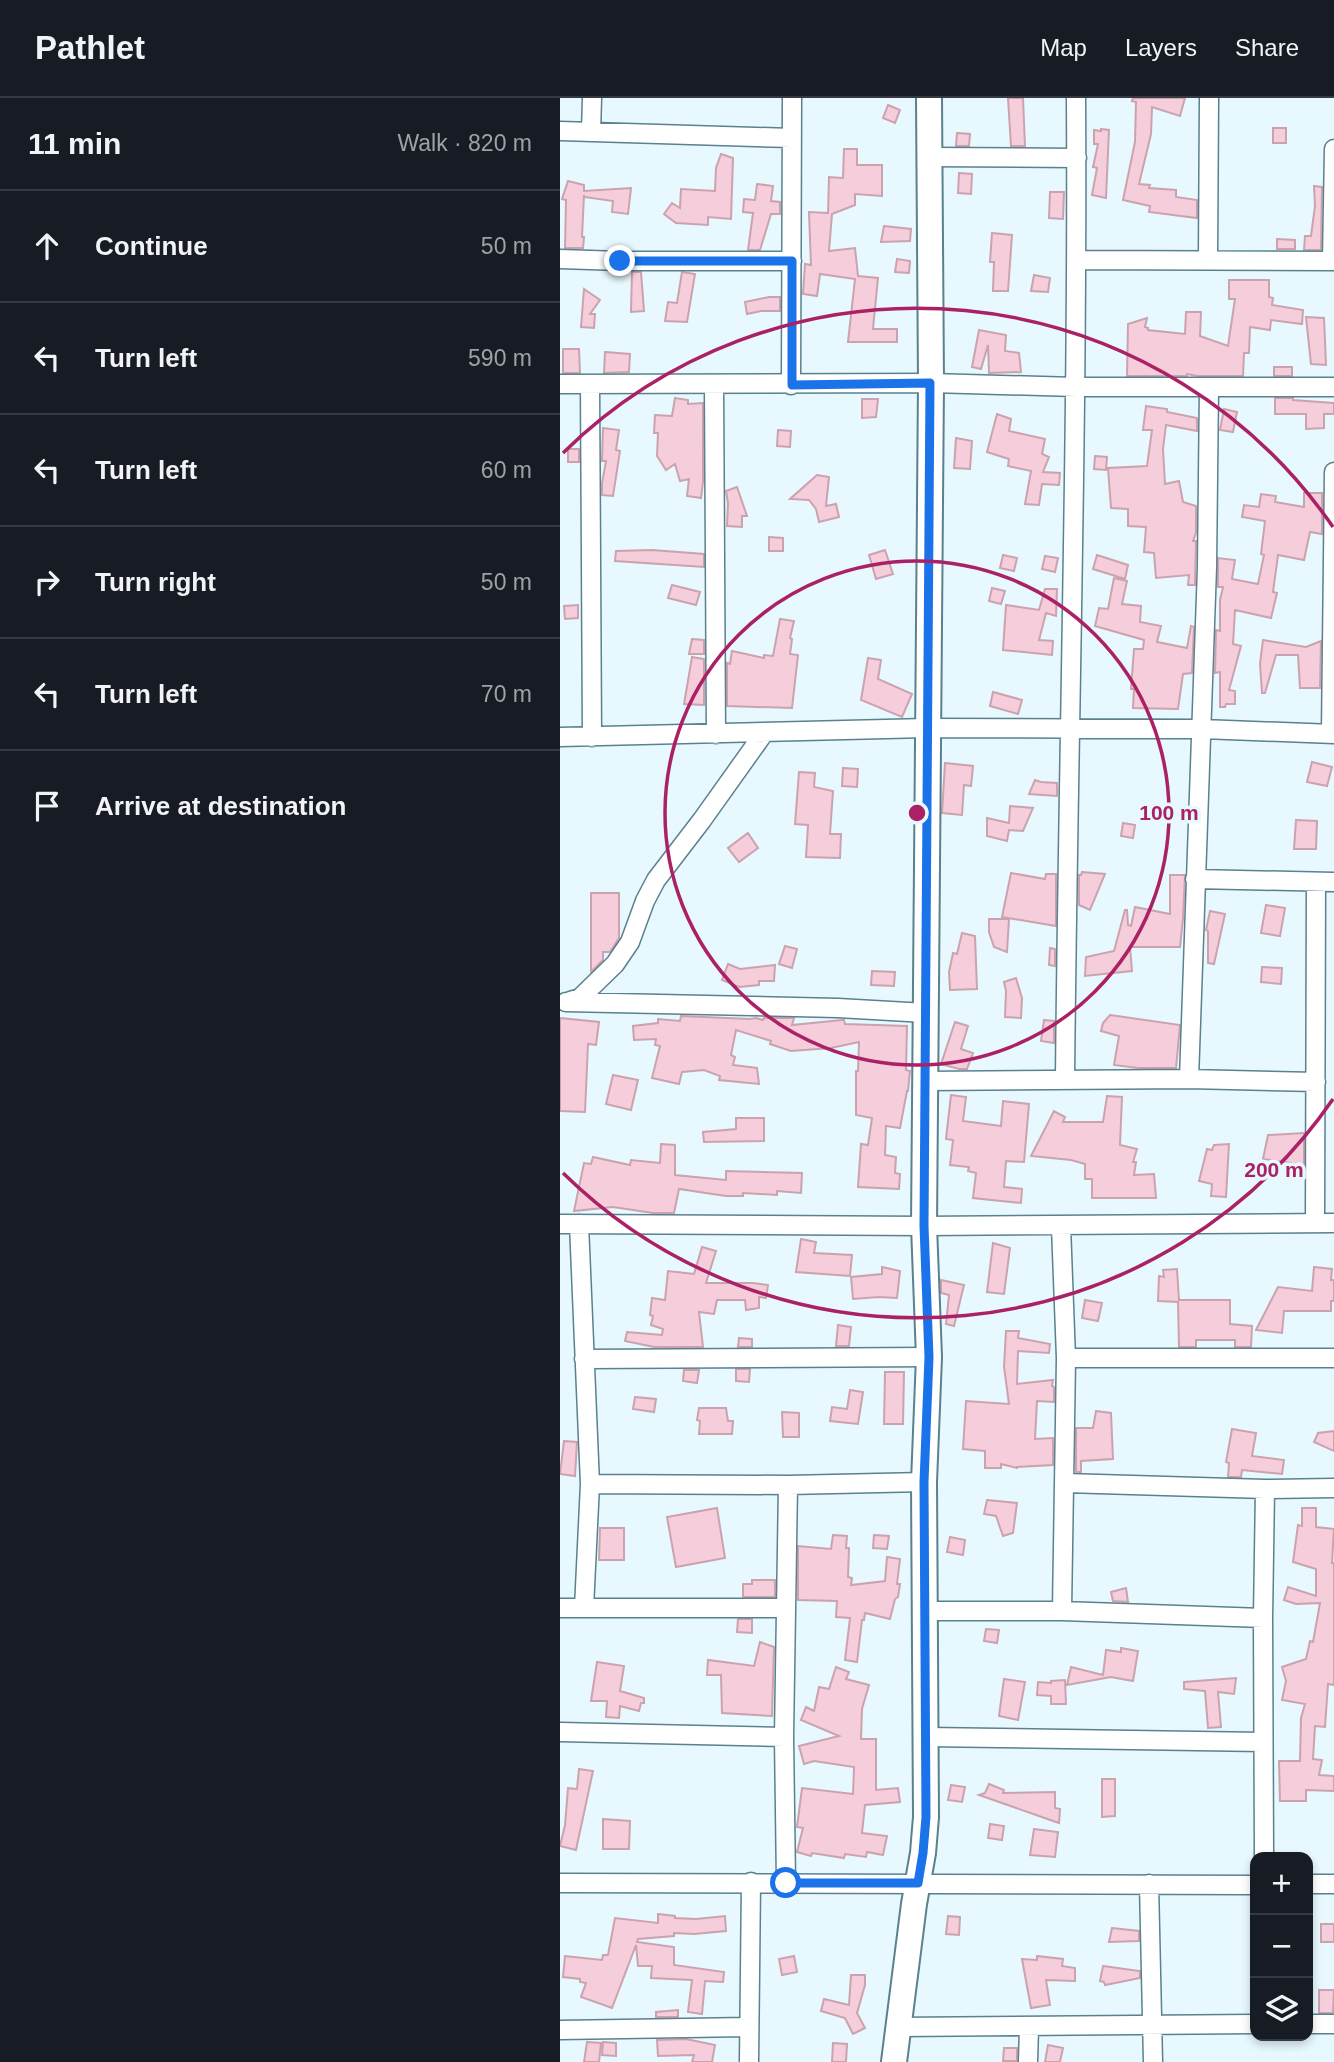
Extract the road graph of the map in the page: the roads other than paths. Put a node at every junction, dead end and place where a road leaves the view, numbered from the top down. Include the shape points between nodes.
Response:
1 (592, 98) edge
2 (792, 98) edge
3 (929, 98) edge
4 (1076, 98) edge
5 (1209, 98) edge
6 (560, 131) edge
7 (591, 132) junction
8 (791, 138) junction
9 (1334, 149) edge
10 (929, 157) junction
11 (1077, 158) junction
12 (560, 259) edge
13 (1076, 260) junction
14 (1208, 260) junction
15 (792, 261) junction
16 (1333, 261) edge
17 (930, 383) junction
18 (560, 384) edge
19 (714, 384) junction
20 (590, 385) junction
21 (792, 385) junction
22 (1076, 387) junction
23 (1209, 387) junction
24 (1334, 387) edge
25 (1334, 472) edge
26 (927, 728) junction
27 (1069, 729) junction
28 (1202, 729) junction
29 (764, 733) junction
30 (716, 734) junction
31 (1332, 734) edge
32 (560, 737) edge
33 (592, 737) junction
34 (1195, 879) junction
35 (1325, 882) edge
36 (563, 1002) edge
37 (926, 1013) junction
38 (1189, 1079) junction
39 (1065, 1080) junction
40 (926, 1081) junction
41 (1316, 1082) junction
42 (1315, 1223) junction
43 (1334, 1223) edge
44 (560, 1224) edge
45 (579, 1224) junction
46 (924, 1226) junction
47 (1061, 1226) junction
48 (929, 1357) junction
49 (1066, 1358) junction
50 (584, 1359) junction
51 (1334, 1359) edge
52 (924, 1482) junction
53 (1065, 1483) junction
54 (590, 1484) junction
55 (788, 1485) junction
56 (1334, 1488) edge
57 (1265, 1489) junction
58 (560, 1608) edge
59 (584, 1608) junction
60 (786, 1608) junction
61 (925, 1611) junction
62 (1062, 1611) junction
63 (1263, 1618) junction
64 (560, 1732) edge
65 (784, 1737) junction
66 (927, 1737) junction
67 (1263, 1742) junction
68 (1264, 1852) edge
69 (751, 1882) junction
70 (560, 1883) edge
71 (786, 1883) junction
72 (918, 1883) junction
73 (1149, 1884) junction
74 (1313, 1884) edge
75 (1334, 1884) edge
76 (1250, 1885) edge
77 (1250, 2024) edge
78 (1313, 2024) edge
79 (1334, 2024) edge
80 (1153, 2025) junction
81 (748, 2027) junction
82 (898, 2027) junction
83 (1029, 2027) junction
84 (560, 2030) edge
85 (749, 2062) edge
86 (894, 2062) edge
87 (1028, 2062) edge
88 (1153, 2062) edge

1 - 7 street
2 - 8 street
3 - 10 street
4 - 11 street
5 - 14 street
6 - 7 street
7 - 8 street
8 - 15 street
9 - 16 street
10 - 11 street
10 - 17 street
11 - 13 street
12 - 15 street
13 - 14 street
13 - 22 street
14 - 16 street
15 - 21 street
17 - 21 street
17 - 22 street
17 - 26 street
18 - 20 street
19 - 20 street
19 - 21 street
19 - 30 street
20 - 33 street
22 - 23 street
22 - 27 street
23 - 24 street
23 - 28 street
25 - 31 street
26 - 27 street
26 - 29 street
26 - 37 street
27 - 28 street
27 - 39 street
28 - 31 street
28 - 34 street
29 - 30 street
29 - 36 street via 656,880 630,942 615,964 580,998
30 - 33 street
32 - 33 street
34 - 35 street
34 - 38 street
35 - 41 street
36 - 37 street
37 - 40 street
38 - 39 street
38 - 41 street
39 - 40 street
40 - 46 street
41 - 42 street
42 - 43 street
42 - 47 street
44 - 45 street
45 - 46 street
45 - 50 street
46 - 47 street
46 - 48 street
47 - 49 street
48 - 50 street
48 - 52 street
49 - 51 street
49 - 53 street
50 - 54 street
52 - 55 street
52 - 61 street
53 - 57 street
53 - 62 street
54 - 55 street
54 - 59 street
55 - 60 street
56 - 57 street
57 - 63 street
58 - 59 street
59 - 60 street
60 - 65 street
61 - 62 street
61 - 66 street
62 - 63 street
63 - 67 street
64 - 65 street
65 - 71 street
66 - 67 street
66 - 72 street via 926,1817
67 - 68 street
69 - 70 street
69 - 71 street
69 - 81 street
71 - 72 street
72 - 73 street
72 - 82 street
73 - 76 street
73 - 80 street
74 - 75 street
77 - 80 street
78 - 79 street
80 - 83 street
80 - 88 street
81 - 84 street
81 - 85 street
82 - 83 street
82 - 86 street
83 - 87 street

